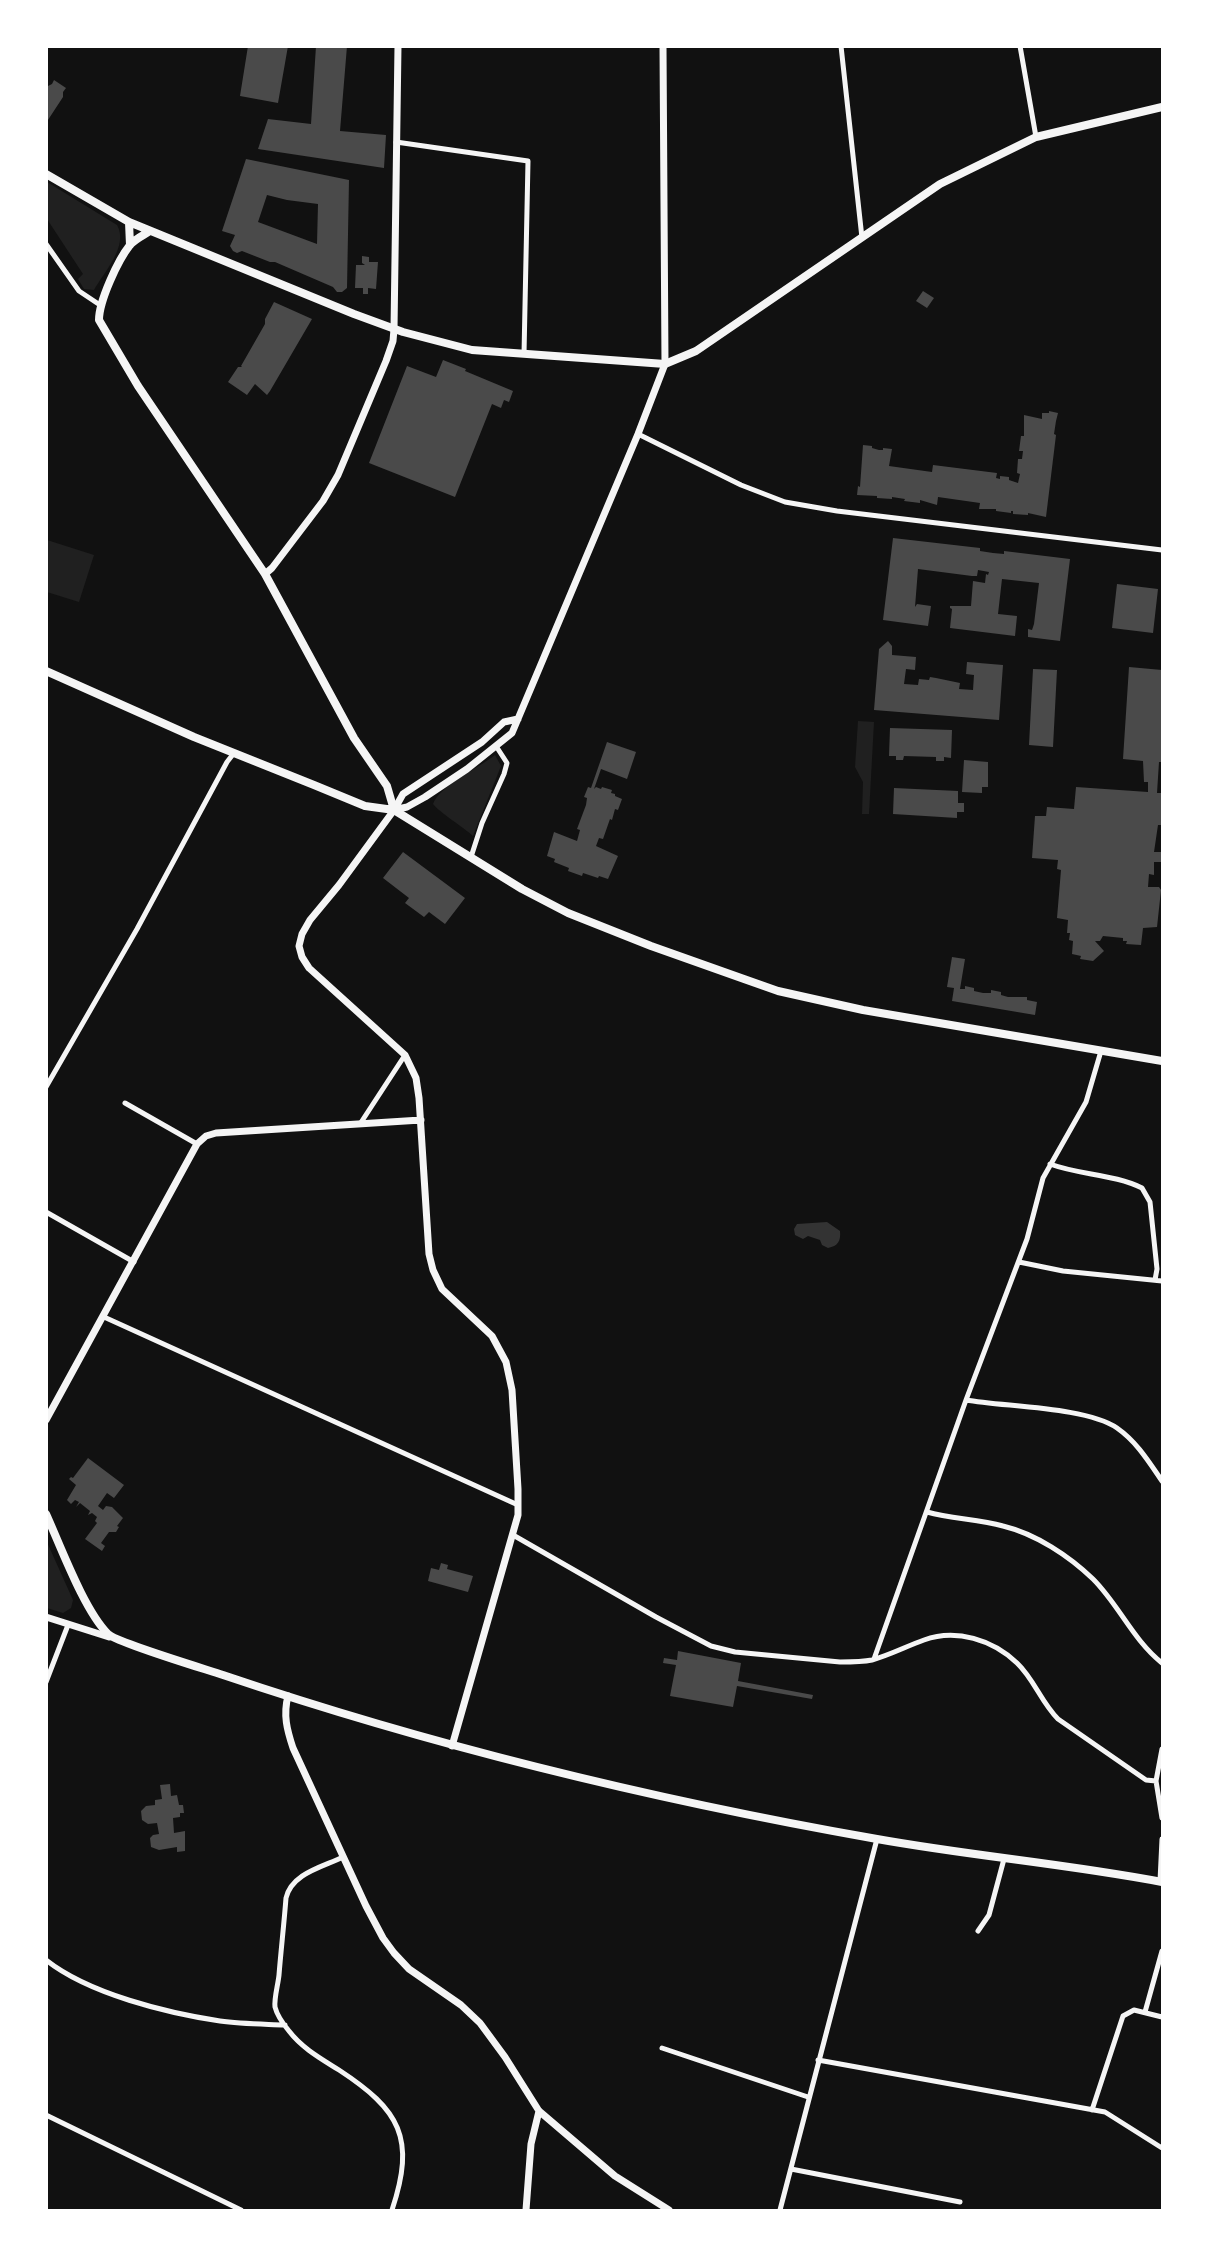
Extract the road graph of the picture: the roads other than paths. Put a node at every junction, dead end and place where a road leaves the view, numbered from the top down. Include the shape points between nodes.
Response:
1 (398, 46) edge
2 (663, 46) edge
3 (841, 46) edge
4 (1020, 46) edge
5 (1162, 107) edge
6 (1036, 137) junction
7 (396, 142) junction
8 (46, 174) edge
9 (129, 222) junction
10 (150, 231) junction
11 (862, 238) junction
12 (46, 244) edge
13 (130, 245) junction
14 (100, 308) junction
15 (394, 329) junction
16 (524, 354) junction
17 (664, 364) junction
18 (638, 434) junction
19 (1162, 550) edge
20 (265, 574) junction
21 (46, 671) edge
22 (518, 719) junction
23 (496, 746) junction
24 (234, 753) junction
25 (394, 810) junction
26 (471, 857) junction
27 (1101, 1051) junction
28 (405, 1056) junction
29 (1162, 1061) edge
30 (46, 1087) edge
31 (125, 1103) dead end
32 (421, 1120) junction
33 (360, 1124) junction
34 (197, 1144) junction
35 (1050, 1164) junction
36 (46, 1212) edge
37 (134, 1262) junction
38 (1019, 1262) junction
39 (1155, 1280) junction
40 (1162, 1281) edge
41 (104, 1317) junction
42 (966, 1401) junction
43 (46, 1420) edge
44 (1162, 1481) edge
45 (518, 1505) junction
46 (927, 1512) junction
47 (46, 1514) edge
48 (513, 1534) junction
49 (46, 1617) edge
50 (68, 1625) junction
51 (109, 1637) junction
52 (874, 1659) junction
53 (1162, 1664) edge
54 (46, 1682) edge
55 (288, 1696) junction
56 (452, 1746) junction
57 (1162, 1749) edge
58 (1156, 1781) junction
59 (1162, 1818) edge
60 (877, 1839) junction
61 (1162, 1839) edge
62 (343, 1857) junction
63 (1004, 1859) junction
64 (1161, 1882) edge
65 (978, 1931) dead end
66 (1162, 1951) edge
67 (46, 1960) edge
68 (1145, 2012) junction
69 (1162, 2017) edge
70 (285, 2025) junction
71 (662, 2048) dead end
72 (818, 2060) junction
73 (808, 2097) junction
74 (1092, 2110) junction
75 (539, 2111) junction
76 (46, 2115) edge
77 (1162, 2148) edge
78 (790, 2169) junction
79 (960, 2202) dead end
80 (241, 2211) edge
81 (392, 2211) edge
82 (526, 2211) edge
83 (669, 2211) edge
84 (780, 2211) edge

1 - 7 street
2 - 17 street
3 - 11 street
4 - 6 street
5 - 6 main road
6 - 11 main road via 940,184
7 - 15 street
7 - 16 street via 528,161
8 - 9 main road
9 - 10 main road
9 - 13 main road
10 - 13 main road
10 - 15 main road
11 - 17 main road via 696,351
12 - 14 street via 79,291
13 - 14 main road
14 - 20 main road via 99,320 138,386
15 - 16 main road via 472,350
15 - 20 street via 386,361 337,478
16 - 17 main road
17 - 18 street
18 - 19 street via 741,485 785,502
18 - 22 street
20 - 25 main road via 354,738 387,786
21 - 24 main road
22 - 23 street via 512,733
22 - 25 street via 504,722 482,742 403,794
23 - 25 street via 424,798
23 - 26 street via 507,763
24 - 25 main road via 365,806
24 - 30 street
25 - 26 main road
25 - 28 street via 310,920 299,946 309,968
26 - 27 main road via 568,913 778,991 863,1010
27 - 29 main road
27 - 35 street via 1086,1102
28 - 32 street via 416,1078
28 - 33 street
31 - 34 street
32 - 33 street
32 - 45 street via 431,1262 442,1288 492,1336 506,1362 512,1390
33 - 34 street via 216,1133
34 - 37 street
35 - 38 street
35 - 39 street via 1142,1188 1150,1202
36 - 37 street
37 - 41 street
38 - 39 street via 1064,1271
38 - 42 street
39 - 40 street
41 - 43 street
41 - 45 street
42 - 44 street via 1080,1414 1105,1422 1136,1445
42 - 46 street
45 - 48 street
46 - 52 street
46 - 53 street via 1004,1526 1054,1550 1094,1580
47 - 51 main road via 89,1607
48 - 52 street via 711,1646 840,1662
48 - 56 street
49 - 50 street
50 - 51 street
50 - 54 street
51 - 55 main road
52 - 58 street via 938,1635 959,1635 985,1643 1017,1663 1050,1711 1065,1725 1146,1780
55 - 56 main road
55 - 62 street via 285,1708 290,1738
56 - 60 main road via 599,1782
57 - 58 street
58 - 59 street
60 - 63 main road
60 - 72 street
61 - 64 street
62 - 70 street via 300,1878 287,1894 275,2008
62 - 75 street via 372,1919 394,1953 480,2023
63 - 64 main road
63 - 65 street via 989,1915
66 - 68 street
67 - 70 street via 75,1979 147,2004 222,2021
68 - 69 street
68 - 74 street via 1131,2010 1121,2018
70 - 81 street via 307,2049 370,2091 390,2115 398,2131 402,2155
71 - 73 street
72 - 73 street
72 - 74 street
73 - 78 street
74 - 77 street via 1105,2112
75 - 82 street via 531,2144
75 - 83 street via 615,2176
76 - 80 street
78 - 79 street
78 - 84 street

